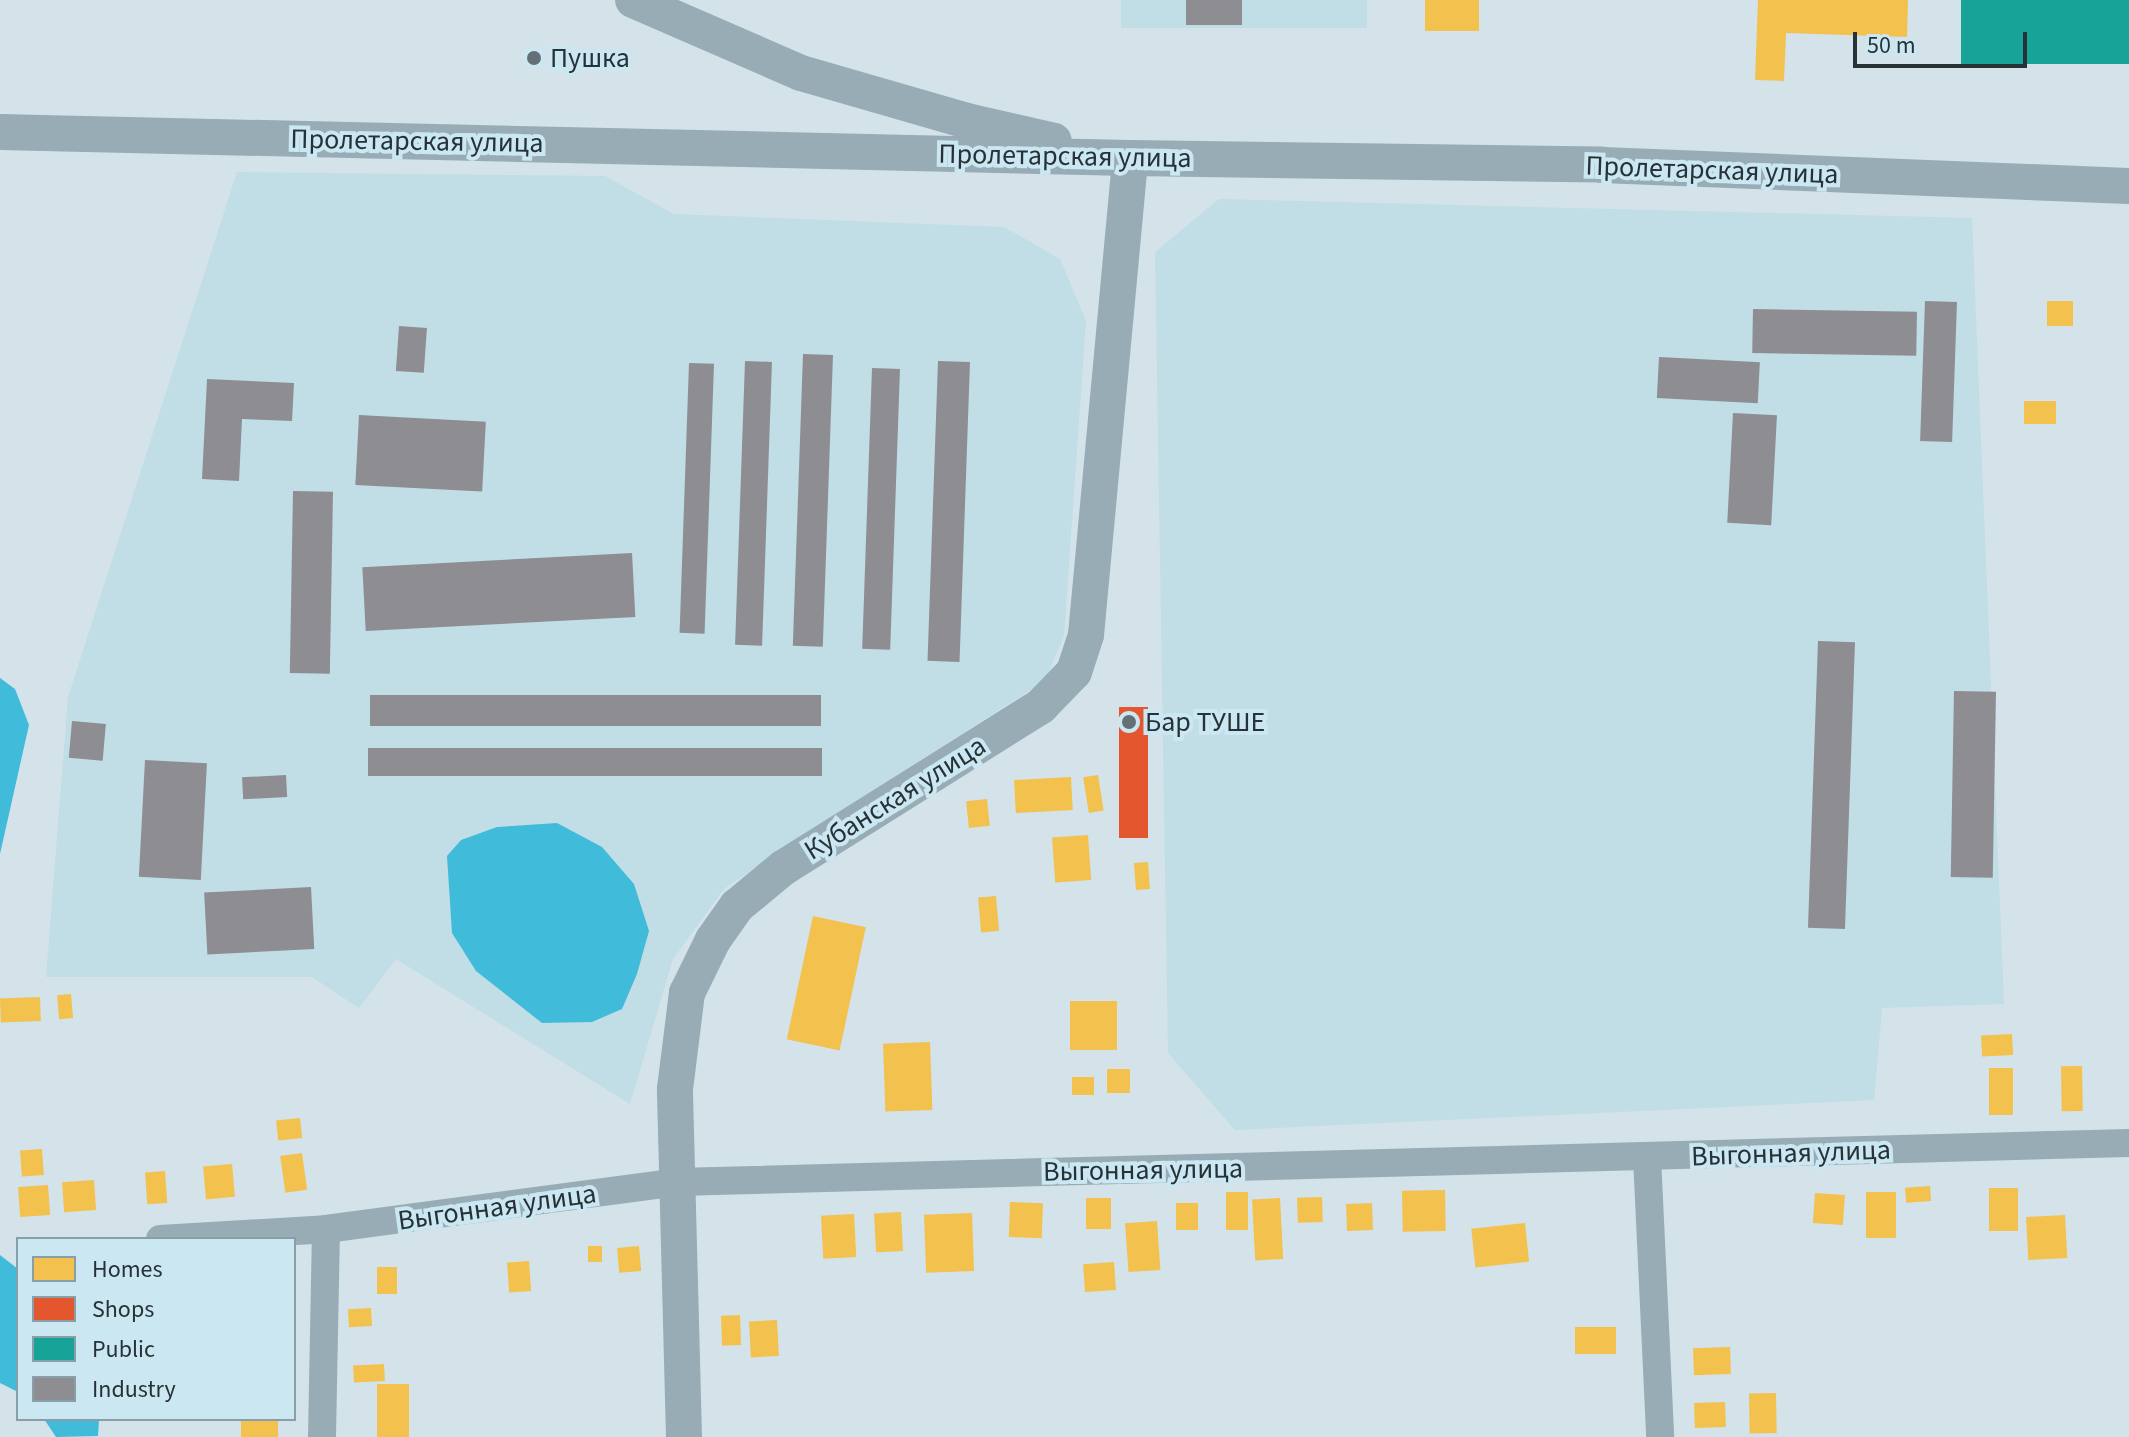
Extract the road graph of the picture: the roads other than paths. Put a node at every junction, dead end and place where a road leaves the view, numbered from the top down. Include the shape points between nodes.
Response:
1 (633, 0) edge
2 (0, 132) edge
3 (1130, 158) junction
4 (2129, 186) edge
5 (2129, 1143) edge
6 (1647, 1157) junction
7 (676, 1182) junction
8 (326, 1229) junction
9 (193, 1237) edge
10 (322, 1437) edge
11 (684, 1437) edge
12 (1660, 1437) edge

1 - 3 street via 801,73 967,121
2 - 3 street, Пролетарская улица
3 - 4 street, Пролетарская улица via 1602,165
3 - 7 street, Кубанская улица via 1086,635 1074,672 1041,706 783,868 737,906 687,993 675,1089
5 - 6 street, Выгонная улица
6 - 7 street, Выгонная улица
6 - 12 street
7 - 8 street, Выгонная улица
7 - 11 street, Кубанская улица
8 - 9 street, Выгонная улица
8 - 10 street

